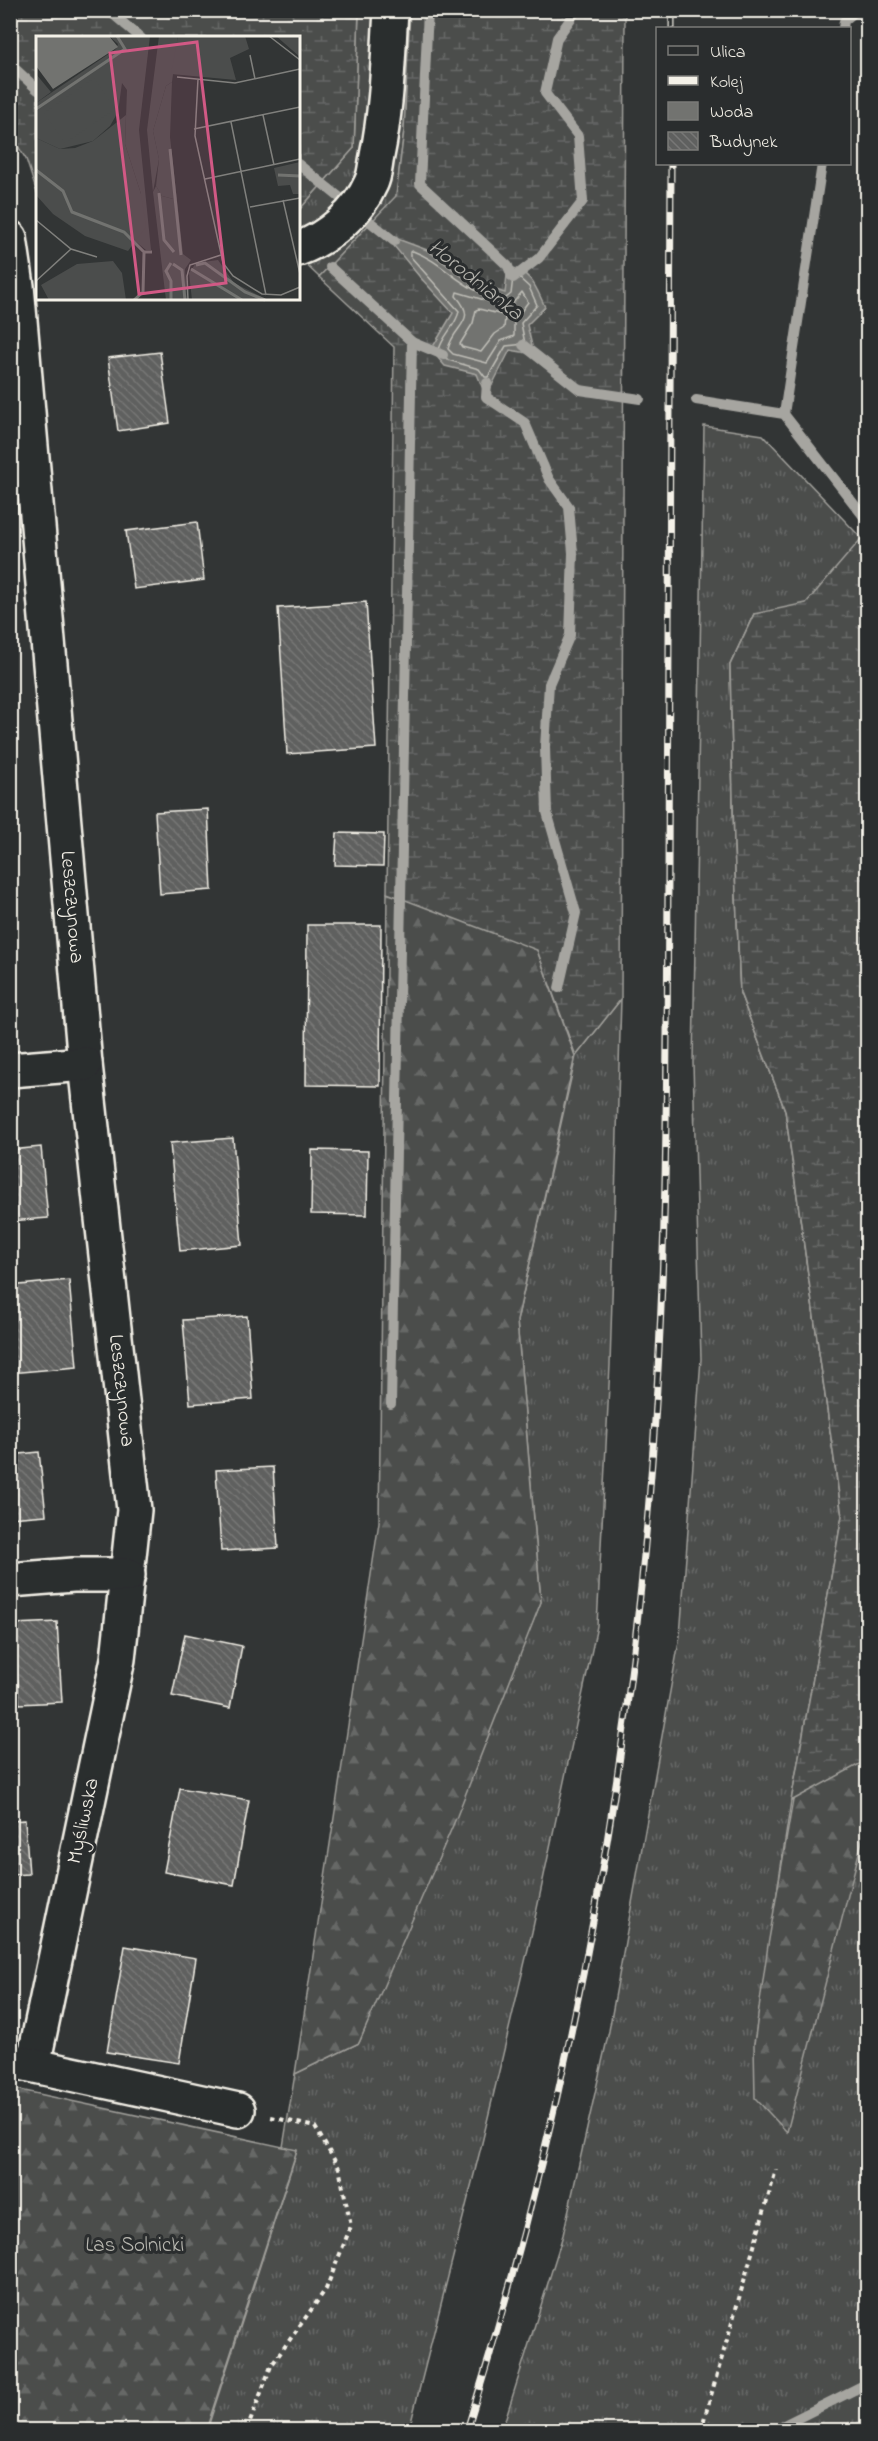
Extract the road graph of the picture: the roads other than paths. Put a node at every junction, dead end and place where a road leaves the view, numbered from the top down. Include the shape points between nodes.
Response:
1 (391, 10) edge
2 (10, 238) edge
3 (308, 246) edge
4 (27, 285) edge
5 (85, 1064) junction
6 (10, 1070) edge
7 (128, 1575) junction
8 (10, 1580) edge
9 (22, 2063) edge
10 (238, 2110) road end

1 - 3 street via 384,126 372,182 334,230
2 - 4 street, Leszczynowa
4 - 5 street, Leszczynowa
5 - 6 street
5 - 7 street, Leszczynowa via 134,1510
7 - 8 street
7 - 9 street, Myśliwska via 118,1659
9 - 10 street, Myśliwska

